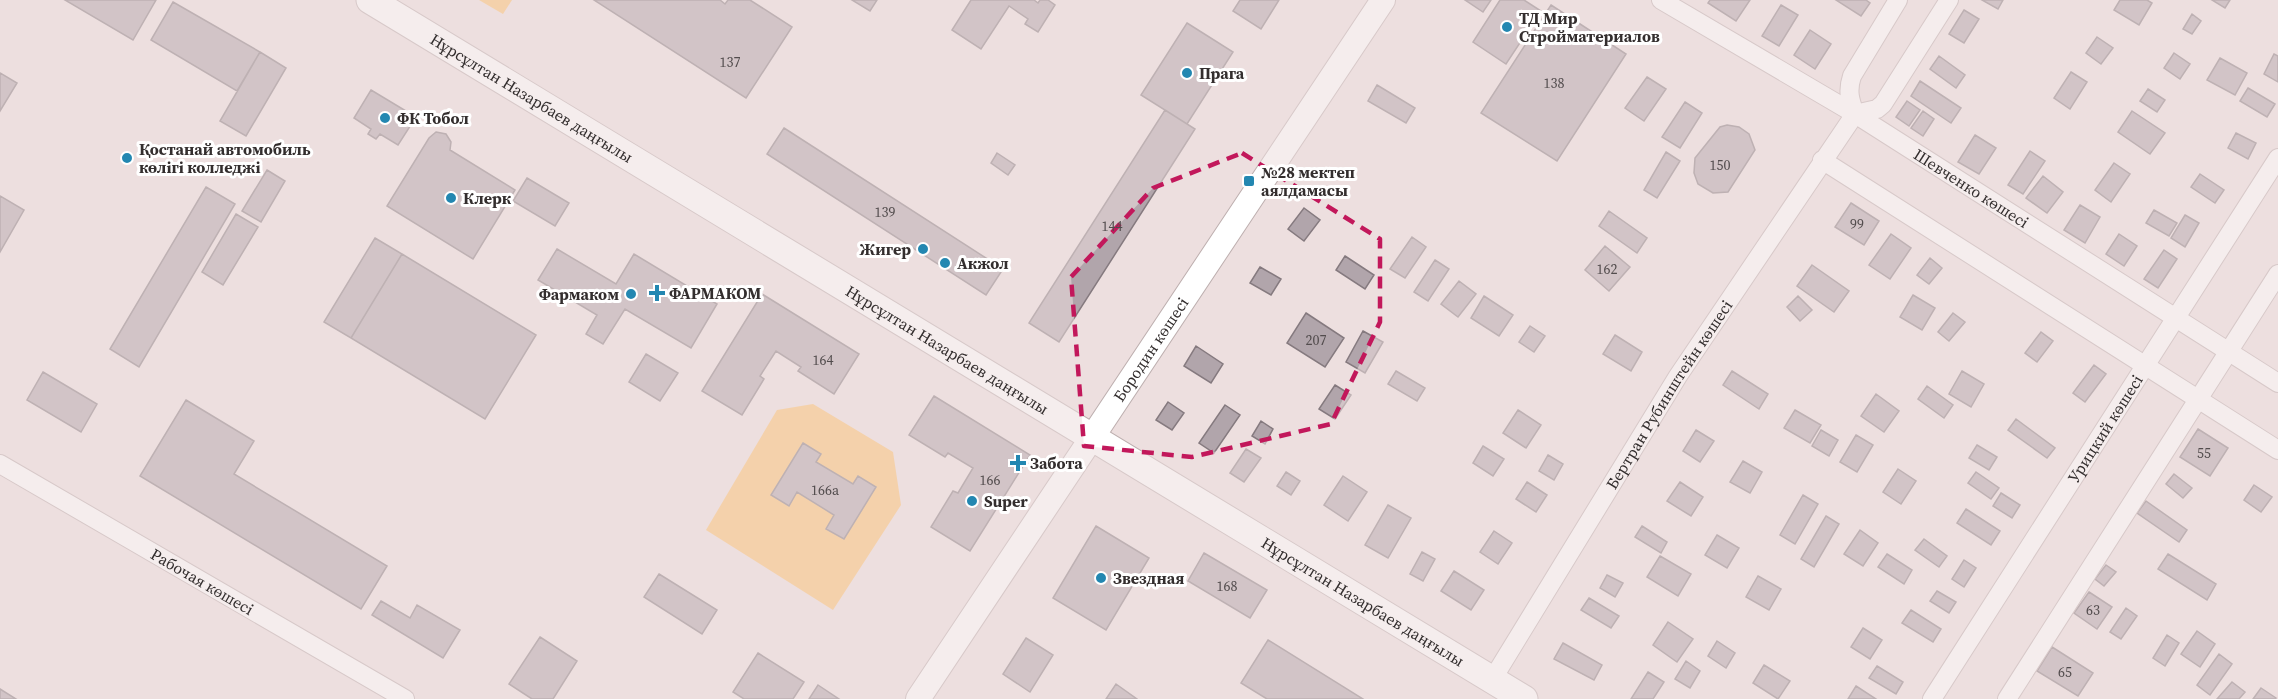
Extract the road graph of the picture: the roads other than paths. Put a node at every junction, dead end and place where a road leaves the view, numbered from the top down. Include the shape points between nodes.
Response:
1 (370, 0) edge
2 (1383, 0) edge
3 (1661, 0) edge
4 (1898, 0) edge
5 (1949, 0) edge
6 (1855, 114) junction
7 (2278, 158) edge
8 (1822, 160) junction
9 (2278, 274) edge
10 (2175, 316) junction
11 (2230, 352) junction
12 (2145, 363) junction
13 (2278, 383) edge
14 (2199, 398) junction
15 (1090, 437) junction
16 (2278, 450) edge
17 (0, 464) edge
18 (1492, 680) junction
19 (405, 699) edge
20 (918, 699) edge
21 (1524, 699) edge
22 (1932, 699) edge
23 (2007, 699) edge

1 - 15 main road, Нұрсұлтан Назарбаев даңғылы
2 - 15 street, Бородин көшесі
3 - 6 street, Шевченко көшесі
4 - 6 street via 1852,76 1849,99
5 - 6 street via 1892,94 1877,109
6 - 8 street, Бертран Рубинштейн көшесі
6 - 10 street, Шевченко көшесі
7 - 10 street, Урицкий көшесі
8 - 12 street
8 - 18 street, Бертран Рубинштейн көшесі via 1678,376
9 - 11 street
10 - 11 street, Шевченко көшесі
10 - 12 street, Урицкий көшесі
11 - 13 street, Шевченко көшесі
11 - 14 street
12 - 14 street
12 - 22 street, Урицкий көшесі
14 - 16 street
14 - 23 street
15 - 18 main road, Нұрсұлтан Назарбаев даңғылы
15 - 20 street, Бородин көшесі
17 - 19 street, Рабочая көшесі
18 - 21 main road, Нұрсұлтан Назарбаев даңғылы

